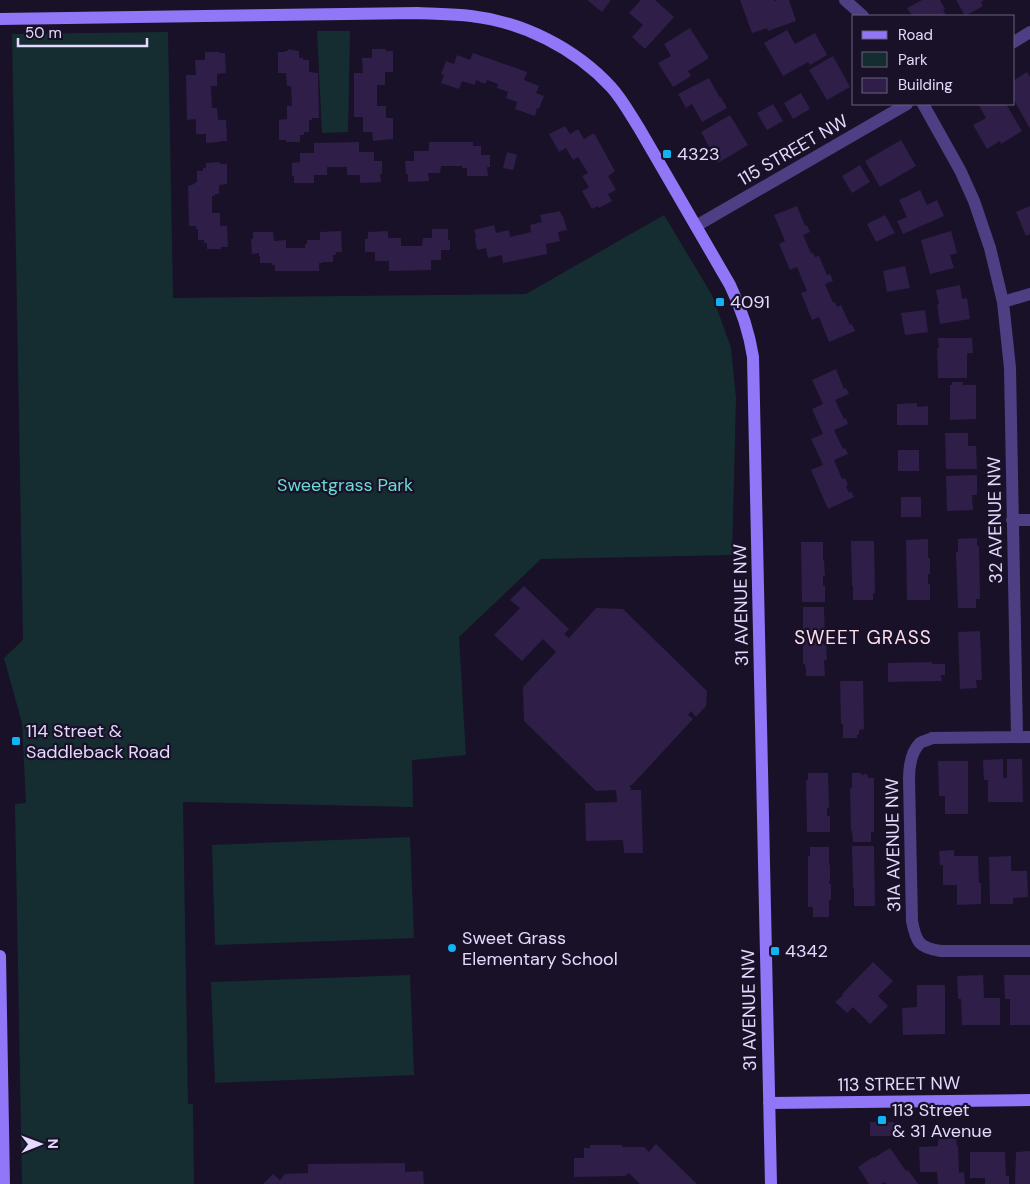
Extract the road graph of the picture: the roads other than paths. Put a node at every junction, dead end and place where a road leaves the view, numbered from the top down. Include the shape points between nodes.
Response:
1 (845, 0) edge
2 (862, 15) edge
3 (0, 19) edge
4 (1030, 32) edge
5 (1015, 41) edge
6 (905, 105) edge
7 (924, 105) edge
8 (696, 226) junction
9 (1030, 294) edge
10 (1003, 302) junction
11 (1012, 520) junction
12 (1030, 520) edge
13 (1023, 737) edge
14 (1030, 951) edge
15 (0, 956) edge
16 (1030, 1100) edge
17 (769, 1103) junction
18 (4, 1184) edge
19 (771, 1184) edge

1 - 2 street
3 - 8 street, 31 AVENUE NW via 398,14 463,15 517,26 568,51 612,88
4 - 5 street
6 - 8 street, 115 STREET NW
7 - 10 street, 32 AVENUE NW via 974,201
8 - 17 street, 31 AVENUE NW via 738,301 753,357
9 - 10 street
10 - 11 street, 32 AVENUE NW via 1010,368
11 - 12 street
11 - 13 street, 32 AVENUE NW
13 - 14 street, 31A AVENUE NW via 932,738 920,743 911,760 909,779 912,921 918,940 929,950
15 - 18 street
16 - 17 street, 113 STREET NW
17 - 19 street, 31 AVENUE NW

